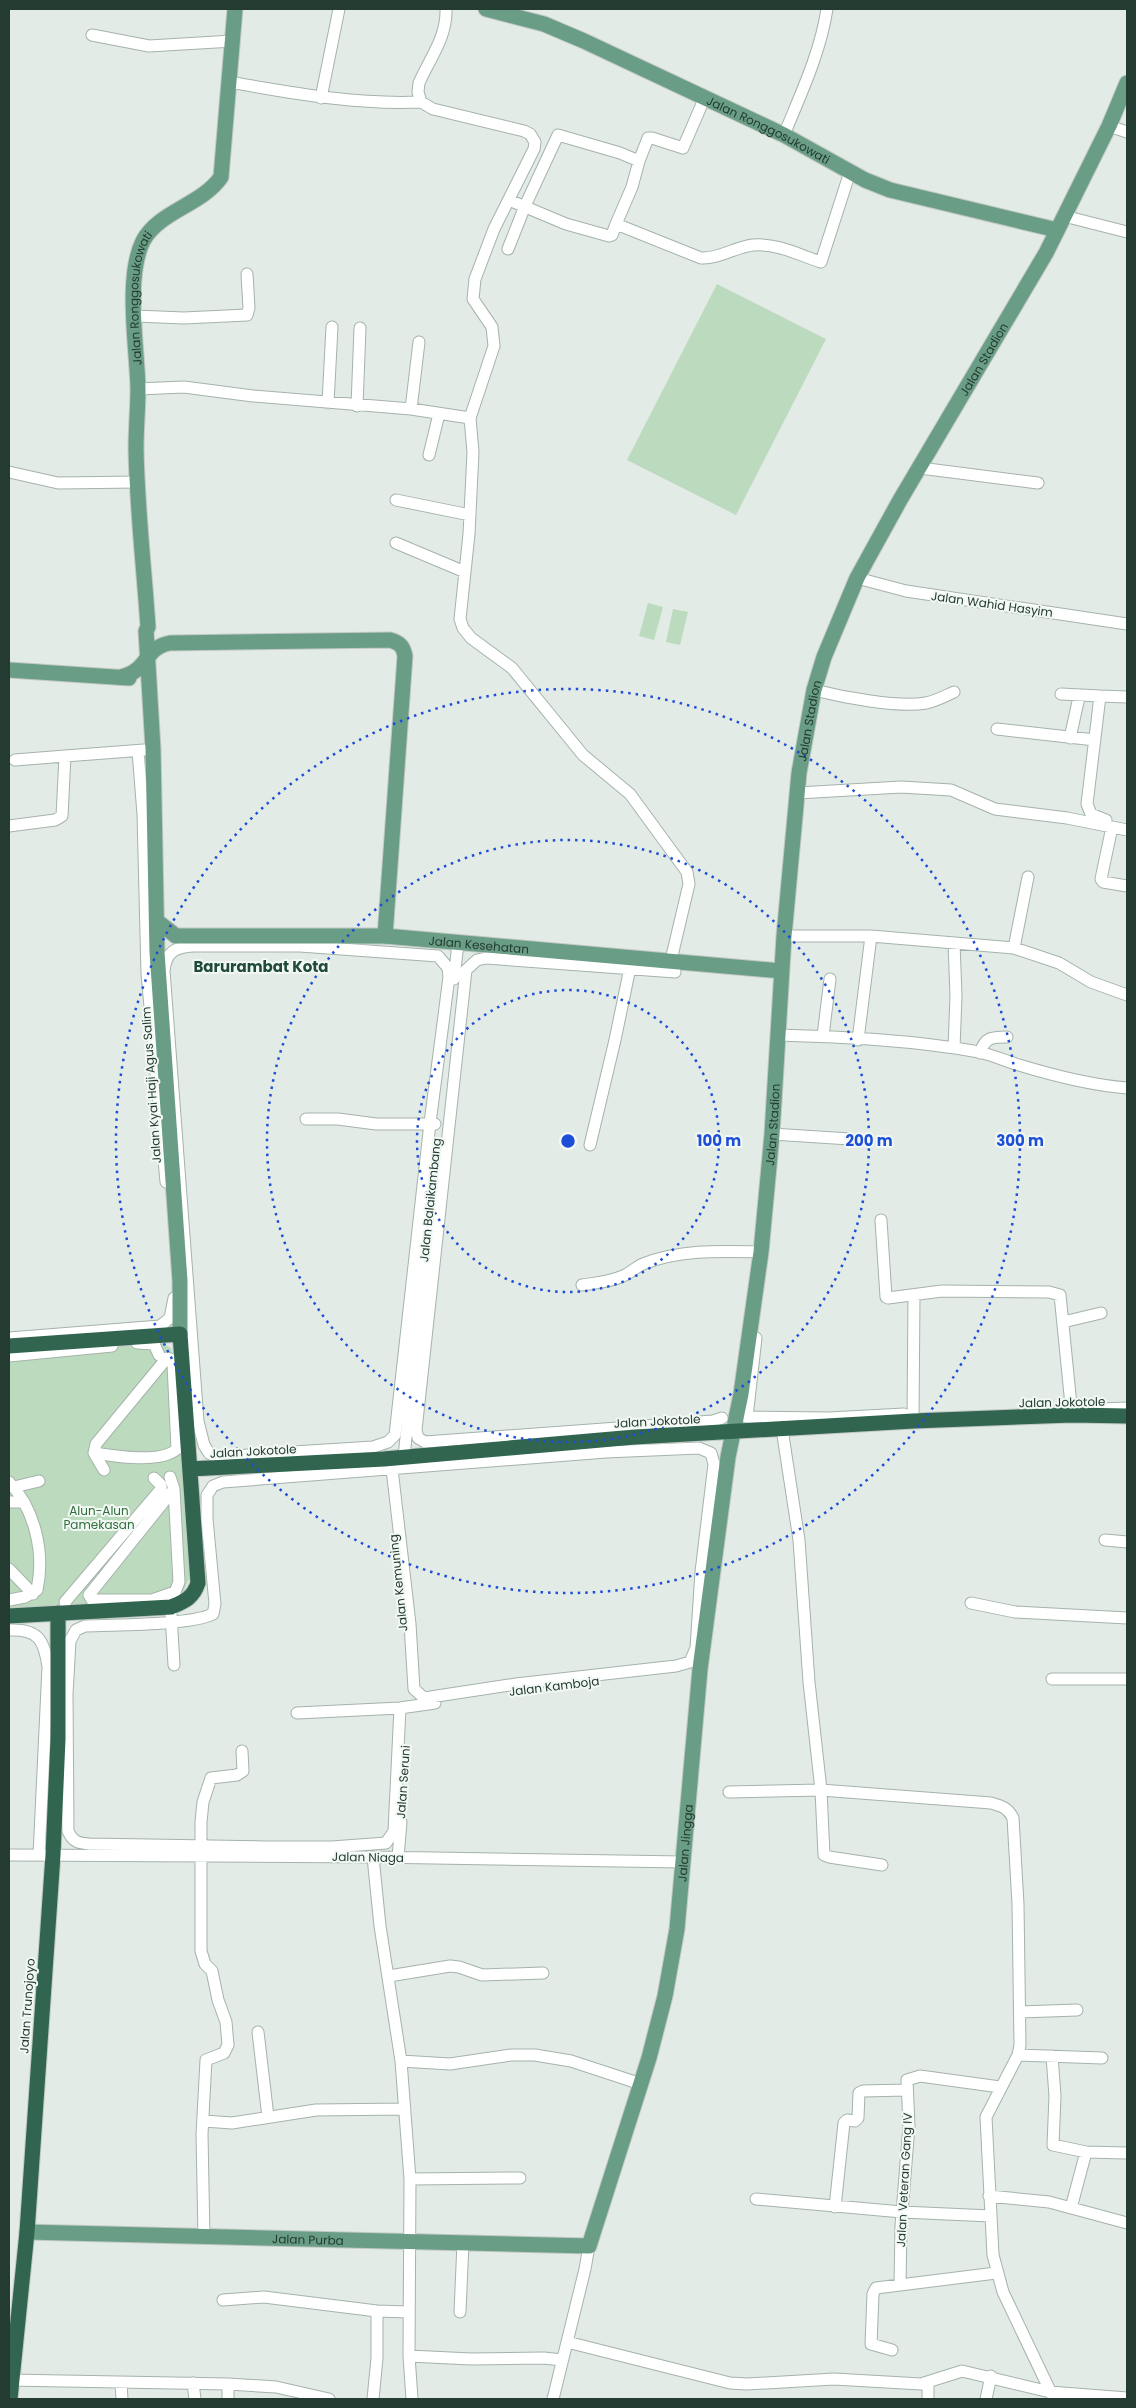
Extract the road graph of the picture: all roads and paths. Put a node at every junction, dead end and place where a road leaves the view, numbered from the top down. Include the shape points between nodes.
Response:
1 (339, 9) edge
2 (446, 9) edge
3 (486, 9) edge
4 (827, 9) edge
5 (232, 12) edge
6 (92, 35) dead end
7 (232, 41) junction
8 (229, 82) junction
9 (1127, 83) edge
10 (321, 98) junction
11 (705, 98) junction
12 (421, 102) junction
13 (1109, 126) junction
14 (1127, 132) edge
15 (784, 135) junction
16 (639, 161) junction
17 (850, 172) junction
18 (517, 203) junction
19 (1064, 216) junction
20 (616, 224) junction
21 (1057, 230) junction
22 (1127, 232) edge
23 (508, 249) dead end
24 (247, 274) dead end
25 (135, 316) junction
26 (332, 327) dead end
27 (360, 328) dead end
28 (419, 342) dead end
29 (138, 389) junction
30 (328, 403) junction
31 (357, 406) junction
32 (411, 409) junction
33 (440, 414) junction
34 (470, 418) junction
35 (429, 455) dead end
36 (920, 468) junction
37 (9, 472) edge
38 (138, 482) junction
39 (1038, 483) dead end
40 (396, 500) dead end
41 (470, 515) junction
42 (396, 543) dead end
43 (465, 572) junction
44 (857, 578) junction
45 (1127, 624) edge
46 (148, 626) junction
47 (170, 643) junction
48 (148, 657) junction
49 (9, 670) edge
50 (121, 677) junction
51 (814, 690) junction
52 (954, 692) dead end
53 (1061, 694) dead end
54 (1100, 696) junction
55 (1079, 697) junction
56 (1127, 697) edge
57 (151, 698) junction
58 (997, 728) dead end
59 (1070, 738) junction
60 (1095, 740) junction
61 (145, 750) junction
62 (65, 756) junction
63 (15, 760) dead end
64 (798, 793) junction
65 (1127, 824) edge
66 (9, 826) edge
67 (1112, 827) junction
68 (1127, 830) edge
69 (1028, 876) dead end
70 (1127, 886) edge
71 (158, 922) junction
72 (176, 936) junction
73 (385, 936) junction
74 (784, 936) junction
75 (871, 936) junction
76 (954, 943) junction
77 (458, 944) junction
78 (1014, 948) junction
79 (157, 952) junction
80 (631, 963) junction
81 (679, 964) junction
82 (781, 971) junction
83 (830, 979) dead end
84 (1127, 995) edge
85 (777, 1034) junction
86 (823, 1036) junction
87 (1007, 1037) dead end
88 (858, 1040) junction
89 (954, 1048) junction
90 (980, 1053) junction
91 (1127, 1088) edge
92 (306, 1119) dead end
93 (433, 1124) junction
94 (776, 1134) junction
95 (850, 1139) dead end
96 (590, 1144) dead end
97 (881, 1220) dead end
98 (761, 1252) junction
99 (582, 1284) dead end
100 (914, 1294) junction
101 (1101, 1313) dead end
102 (1063, 1322) junction
103 (180, 1334) junction
104 (9, 1338) edge
105 (9, 1346) edge
106 (159, 1355) dead end
107 (9, 1356) edge
108 (1127, 1408) edge
109 (1072, 1412) junction
110 (1127, 1416) edge
111 (722, 1418) dead end
112 (913, 1418) junction
113 (782, 1429) junction
114 (738, 1432) junction
115 (94, 1453) junction
116 (404, 1457) junction
117 (387, 1466) junction
118 (190, 1469) junction
119 (104, 1470) dead end
120 (170, 1477) dead end
121 (154, 1478) dead end
122 (39, 1481) dead end
123 (11, 1484) edge
124 (174, 1489) junction
125 (9, 1502) edge
126 (24, 1502) junction
127 (1105, 1540) dead end
128 (1127, 1542) edge
129 (9, 1569) edge
130 (32, 1594) junction
131 (9, 1600) edge
132 (971, 1603) dead end
133 (61, 1608) junction
134 (171, 1614) junction
135 (9, 1616) edge
136 (1127, 1618) edge
137 (9, 1630) edge
138 (174, 1665) dead end
139 (700, 1669) junction
140 (1052, 1679) dead end
141 (1127, 1679) edge
142 (404, 1707) junction
143 (297, 1713) dead end
144 (242, 1751) dead end
145 (821, 1790) junction
146 (729, 1792) dead end
147 (202, 1851) junction
148 (9, 1854) edge
149 (46, 1855) junction
150 (373, 1856) junction
151 (398, 1857) junction
152 (683, 1862) junction
153 (882, 1865) dead end
154 (543, 1973) dead end
155 (389, 1976) junction
156 (1077, 2010) dead end
157 (1020, 2012) junction
158 (258, 2032) dead end
159 (1018, 2055) junction
160 (1052, 2056) junction
161 (1102, 2058) dead end
162 (401, 2061) junction
163 (641, 2084) junction
164 (1000, 2087) junction
165 (906, 2090) junction
166 (405, 2109) junction
167 (268, 2117) junction
168 (204, 2121) junction
169 (1086, 2152) junction
170 (1126, 2153) edge
171 (520, 2178) dead end
172 (410, 2179) junction
173 (989, 2196) junction
174 (756, 2199) dead end
175 (835, 2207) junction
176 (1071, 2208) junction
177 (902, 2212) junction
178 (990, 2216) junction
179 (1127, 2223) edge
180 (26, 2232) junction
181 (204, 2238) junction
182 (410, 2242) junction
183 (463, 2243) junction
184 (589, 2246) junction
185 (996, 2273) junction
186 (900, 2284) junction
187 (223, 2300) dead end
188 (377, 2311) junction
189 (408, 2312) junction
190 (460, 2312) dead end
191 (567, 2342) junction
192 (892, 2350) dead end
193 (408, 2356) junction
194 (562, 2360) junction
195 (991, 2376) junction
196 (10, 2380) edge
197 (121, 2383) junction
198 (193, 2383) junction
199 (928, 2383) junction
200 (228, 2392) edge
201 (1052, 2396) edge
202 (1127, 2398) edge
203 (10, 2399) edge
204 (122, 2399) edge
205 (194, 2399) edge
206 (329, 2399) edge
207 (373, 2399) edge
208 (412, 2399) edge
209 (552, 2399) edge
210 (928, 2399) edge
211 (986, 2399) edge

1 - 10 street
2 - 12 street via 443,34 419,83
3 - 11 main road, Jalan Ronggosukowati via 544,24 584,40
4 - 15 street via 810,75
5 - 7 main road, Jalan Ronggosukowati
6 - 7 street via 149,46
7 - 8 main road, Jalan Ronggosukowati
8 - 10 street
8 - 25 main road, Jalan Ronggosukowati via 222,177 207,193 148,233 142,243 134,279
9 - 13 main road, Jalan Stadion
10 - 12 street
11 - 15 main road, Jalan Ronggosukowati
11 - 16 street via 685,146 676,148 650,138
12 - 18 street via 433,109 524,131 533,137 534,149
13 - 14 street
13 - 19 main road, Jalan Stadion
15 - 17 main road, Jalan Ronggosukowati
16 - 18 street via 558,135
16 - 20 street
17 - 20 street via 821,262 785,248 754,245 709,259 701,258
17 - 21 main road, Jalan Ronggosukowati via 912,197 946,202
18 - 20 street via 566,224 609,236
18 - 23 street
18 - 34 street via 481,258 475,279 473,299 492,327 494,346
19 - 21 main road, Jalan Stadion
19 - 22 street
21 - 36 main road, Jalan Stadion
24 - 25 street via 247,315
25 - 29 main road, Jalan Ronggosukowati
26 - 30 street
27 - 31 street
28 - 32 street
29 - 30 street via 184,387
29 - 38 main road, Jalan Ronggosukowati
30 - 31 street
31 - 32 street
32 - 33 street
33 - 34 street
33 - 35 street
34 - 41 street via 474,452
36 - 39 street
36 - 44 main road, Jalan Stadion
37 - 38 street via 58,483
38 - 46 main road, Jalan Ronggosukowati
40 - 41 street
41 - 43 street
42 - 43 street
43 - 81 street via 459,612 463,628 471,638 512,668 583,755 630,794 687,872 689,884
44 - 45 street, Jalan Wahid Hasyim via 906,592
44 - 51 main road, Jalan Stadion
46 - 47 main road via 155,637
46 - 48 main road, Jalan Ronggosukowati
47 - 48 main road via 156,647
47 - 73 main road via 399,642 405,656
48 - 50 main road via 138,671
48 - 57 main road, Jalan Kyai Haji Agus Salim
49 - 50 main road
50 - 57 main road via 140,682
51 - 52 street via 858,699 918,704 935,701
51 - 64 main road, Jalan Stadion
53 - 55 street
54 - 55 street
54 - 56 street
54 - 60 street
55 - 59 street
57 - 61 main road, Jalan Kyai Haji Agus Salim
58 - 59 street
59 - 60 street
60 - 65 street via 1088,810 1096,817
61 - 62 street
61 - 71 main road, Jalan Kyai Haji Agus Salim
61 - 104 street via 143,814 147,974 175,1294 172,1312 160,1326
62 - 63 street
62 - 66 street via 62,816 55,820
64 - 67 street via 901,787 951,790 995,808
64 - 74 main road, Jalan Stadion
67 - 68 street
67 - 70 street via 1101,879
69 - 78 street
71 - 72 main road
71 - 79 main road, Jalan Kyai Haji Agus Salim
72 - 73 main road, Jalan Kesehatan
72 - 79 main road
73 - 77 main road, Jalan Kesehatan
74 - 75 street
74 - 82 main road, Jalan Stadion
75 - 76 street
75 - 88 street
76 - 78 street
76 - 89 street
77 - 80 main road, Jalan Kesehatan
77 - 93 street, Jalan Balaikambang
78 - 84 street via 1059,963 1091,982
79 - 103 main road, Jalan Kyai Haji Agus Salim via 180,1282
80 - 81 main road, Jalan Kesehatan
80 - 96 street
80 - 111 street via 486,958 477,960 466,970 416,1430 418,1438 425,1442
81 - 82 main road, Jalan Kesehatan
82 - 85 main road, Jalan Stadion
83 - 86 street
85 - 86 street
85 - 94 main road, Jalan Stadion
86 - 88 street
87 - 90 street via 991,1037
88 - 89 street
89 - 90 street
90 - 91 street via 1104,1087
92 - 93 street
93 - 93 street via 449,977 448,968 438,956 300,946 193,946 178,947 170,952 164,971 198,1411 201,1438 209,1453 217,1457 372,1447 388,1442 395,1435
93 - 116 street, Jalan Balaikambang
94 - 95 street
94 - 98 main road, Jalan Stadion
94 - 112 street via 747,1417
97 - 100 street via 886,1297 891,1299
98 - 99 street via 721,1251 674,1257 643,1264 624,1276 604,1282
98 - 114 main road, Jalan Stadion
100 - 102 street via 970,1291 1058,1293
100 - 112 street
101 - 102 street
102 - 109 street
103 - 105 highway
103 - 118 highway, Jalan Kyai Haji Agus Salim
106 - 107 street via 154,1344 144,1343
108 - 109 street
109 - 110 highway, Jalan Jokotole
109 - 112 highway, Jalan Jokotole
112 - 113 highway, Jalan Jokotole
113 - 114 highway, Jalan Jokotole
113 - 145 street via 799,1540
114 - 116 highway, Jalan Jokotole via 635,1437
114 - 139 main road, Jalan Jingga via 728,1457
115 - 115 street via 126,1458 158,1456 177,1449 171,1359 167,1358 96,1444
115 - 119 street
116 - 117 highway, Jalan Jokotole
117 - 117 street via 699,1448 711,1453 714,1464 696,1648 690,1662 424,1698 414,1689 410,1624
117 - 118 highway, Jalan Jokotole
117 - 134 street via 223,1482 213,1486 207,1495 215,1604 213,1614 206,1618
117 - 142 street, Jalan Kemuning via 402,1613
118 - 134 highway, Jalan Kyai Haji Agus Salim via 198,1583 195,1593
120 - 124 street
121 - 133 street via 161,1489
122 - 123 street
123 - 126 street
124 - 124 street via 179,1582 175,1592 152,1600 92,1600 88,1595
125 - 126 street
126 - 130 street via 36,1532 40,1576 37,1590
127 - 128 street
129 - 130 street
130 - 131 street
132 - 136 street via 1015,1612
133 - 134 highway
133 - 135 highway
133 - 149 highway, Jalan Trunojoyo via 58,1739
134 - 138 street
134 - 147 street via 85,1626 76,1630 70,1642 68,1831 77,1843
137 - 149 street via 24,1630 40,1639 45,1647 48,1667
139 - 142 street, Jalan Kamboja
139 - 152 main road, Jalan Jingga
140 - 141 street
142 - 143 street, Jalan Kamboja
142 - 147 street via 394,1830 386,1843
142 - 151 street, Jalan Seruni
144 - 147 street via 243,1771 240,1774 214,1777 208,1782 202,1802
145 - 146 street
145 - 153 street via 824,1855
145 - 157 street via 1002,1806 1010,1811 1016,1873
147 - 149 street, Jalan Niaga
147 - 150 street, Jalan Niaga
147 - 168 street via 201,1951 205,1964 212,1971 226,2022 228,2045 224,2053 206,2060
148 - 149 street, Jalan Niaga
149 - 180 highway, Jalan Trunojoyo
150 - 151 street, Jalan Niaga
150 - 155 street
151 - 152 street, Jalan Niaga
152 - 163 main road, Jalan Jingga via 672,1960
154 - 155 street via 482,1975 450,1966
155 - 162 street
156 - 157 street
157 - 159 street
158 - 167 street
159 - 160 street
159 - 164 street
160 - 161 street
160 - 169 street via 1053,2145
162 - 163 street via 450,2064 535,2055 571,2062
162 - 166 street
163 - 184 main road, Jalan Jingga
164 - 165 street via 920,2076 907,2080
164 - 173 street via 986,2117
165 - 175 street via 859,2093 858,2118 844,2123
165 - 177 street, Jalan Veteran Gang IV via 909,2126
166 - 167 street via 316,2110
166 - 172 street
167 - 168 street via 232,2123
168 - 181 street
169 - 170 street
169 - 176 street
171 - 172 street
172 - 182 street
173 - 176 street via 1033,2199
173 - 178 street
174 - 175 street
175 - 177 street
176 - 179 street
177 - 178 street
177 - 186 street, Jalan Veteran Gang IV
178 - 185 street
180 - 181 main road, Jalan Purba
180 - 196 highway, Jalan Trunojoyo
181 - 182 main road, Jalan Purba
182 - 183 main road, Jalan Purba
182 - 189 street
183 - 184 main road, Jalan Purba
183 - 190 street
184 - 191 street
185 - 186 street
185 - 201 street
186 - 192 street via 876,2288 873,2294 872,2344
187 - 188 street via 264,2297
188 - 189 street
188 - 207 street via 378,2358
189 - 193 street
191 - 194 street
191 - 199 street via 747,2384 834,2379
193 - 194 street
193 - 208 street
194 - 209 street
195 - 199 street via 956,2371
195 - 201 street
195 - 211 street
196 - 197 street
196 - 203 highway, Jalan Trunojoyo
197 - 198 street
197 - 204 street
198 - 200 street
198 - 205 street
199 - 210 street
200 - 206 street via 276,2387
201 - 202 street

